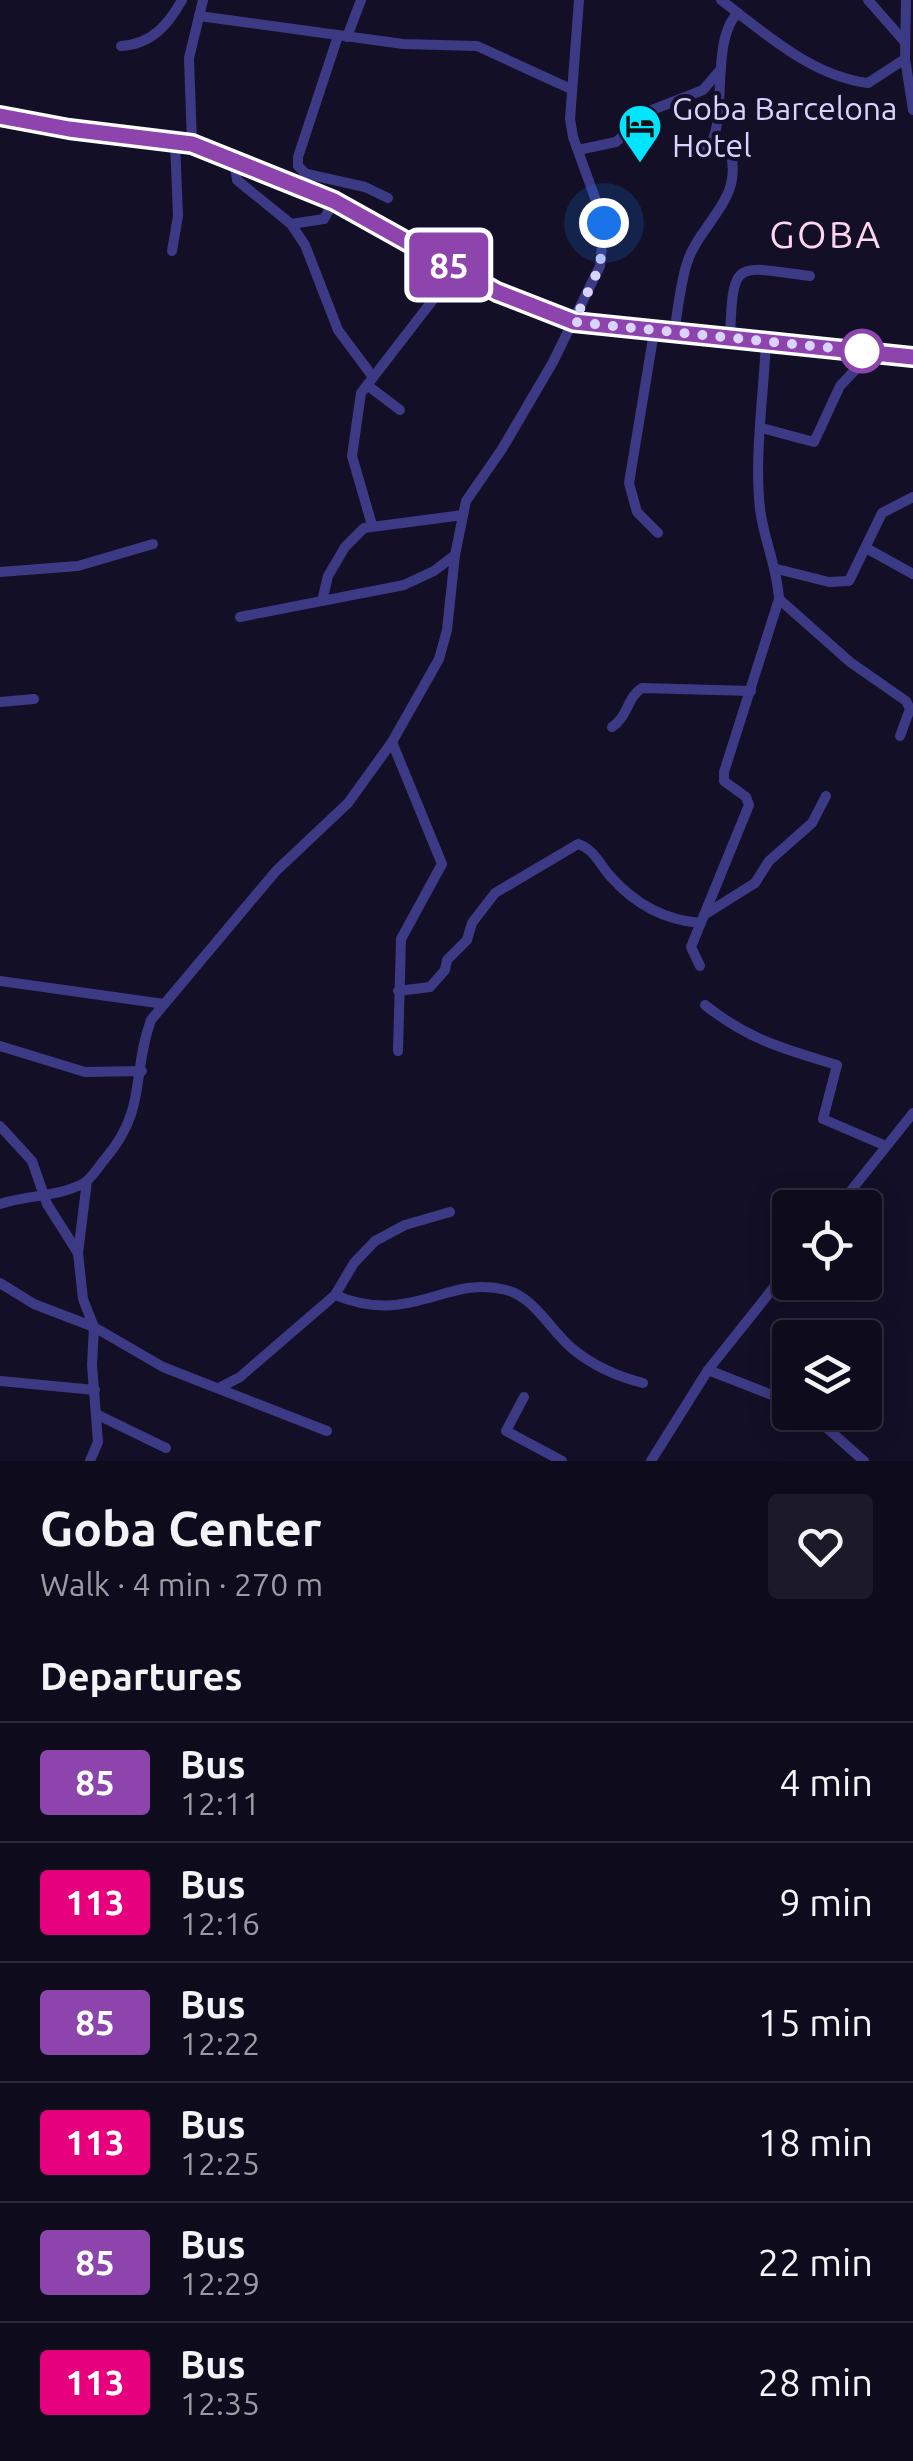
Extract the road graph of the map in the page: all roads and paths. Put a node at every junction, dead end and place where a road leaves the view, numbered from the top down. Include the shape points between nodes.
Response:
1 (182, 0) edge
2 (203, 0) edge
3 (361, 0) edge
4 (579, 0) edge
5 (720, 0) edge
6 (868, 0) edge
7 (906, 0) edge
8 (738, 12) junction
9 (200, 16) junction
10 (342, 36) junction
11 (905, 42) junction
12 (121, 46) dead end
13 (904, 59) junction
14 (721, 69) junction
15 (571, 89) junction
16 (913, 110) edge
17 (0, 116) edge
18 (175, 141) junction
19 (192, 144) junction
20 (698, 146) dead end
21 (578, 150) junction
22 (731, 156) dead end
23 (234, 161) junction
24 (304, 181) junction
25 (388, 198) dead end
26 (334, 201) junction
27 (291, 224) junction
28 (172, 251) dead end
29 (456, 270) junction
30 (810, 276) dead end
31 (574, 322) junction
32 (654, 332) junction
33 (674, 333) junction
34 (730, 338) junction
35 (766, 339) junction
36 (872, 352) junction
37 (913, 357) edge
38 (370, 381) junction
39 (400, 410) dead end
40 (762, 428) junction
41 (913, 497) edge
42 (463, 515) junction
43 (372, 525) junction
44 (658, 533) dead end
45 (152, 544) dead end
46 (866, 548) junction
47 (454, 555) junction
48 (777, 569) junction
49 (0, 572) edge
50 (913, 574) edge
51 (779, 599) junction
52 (322, 601) junction
53 (240, 617) dead end
54 (752, 691) junction
55 (34, 700) dead end
56 (0, 702) edge
57 (612, 727) dead end
58 (900, 736) dead end
59 (392, 742) junction
60 (826, 796) dead end
61 (701, 919) junction
62 (700, 966) dead end
63 (0, 981) edge
64 (398, 992) junction
65 (164, 1004) junction
66 (705, 1005) dead end
67 (0, 1046) edge
68 (398, 1051) dead end
69 (142, 1071) junction
70 (913, 1113) edge
71 (0, 1126) edge
72 (886, 1146) junction
73 (87, 1182) junction
74 (852, 1190) edge
75 (45, 1193) junction
76 (0, 1204) edge
77 (450, 1212) dead end
78 (78, 1253) junction
79 (0, 1283) edge
80 (772, 1290) edge
81 (335, 1294) junction
82 (94, 1327) junction
83 (708, 1370) junction
84 (0, 1381) edge
85 (643, 1383) dead end
86 (219, 1388) junction
87 (95, 1390) junction
88 (772, 1395) edge
89 (524, 1397) dead end
90 (98, 1415) junction
91 (829, 1430) edge
92 (328, 1431) dead end
93 (166, 1448) dead end
94 (90, 1461) edge
95 (562, 1461) edge
96 (651, 1461) edge
97 (864, 1461) edge

1 - 12 street via 166,26 146,41
2 - 9 street
3 - 10 street
4 - 15 street
5 - 8 street
6 - 11 street
7 - 11 street
8 - 13 street via 817,68 858,82 876,80
8 - 14 street via 728,23
9 - 10 street
9 - 19 street via 189,58
10 - 15 street via 476,46
10 - 24 street via 298,156
11 - 13 street
13 - 16 street
14 - 20 street via 716,136
14 - 21 street via 703,90 652,110 616,142
15 - 21 street
17 - 18 street
18 - 19 street
18 - 28 street via 178,216
19 - 23 street
21 - 31 street via 606,235 594,284
22 - 33 street via 729,194 686,264
23 - 24 street
23 - 27 street via 238,180
24 - 25 street via 365,188
24 - 26 street
26 - 27 street via 324,219
26 - 29 street
27 - 38 street via 338,330
29 - 31 street
29 - 38 street
30 - 34 street via 750,268 738,274
31 - 32 street
31 - 42 street
32 - 33 street
32 - 44 street via 629,483 637,512
33 - 34 street
34 - 35 street
35 - 36 street
35 - 40 street
36 - 37 street
36 - 40 street via 840,386 814,442
38 - 39 street
38 - 43 street via 358,402 352,456
40 - 48 street via 760,511
41 - 46 street via 882,514
42 - 43 street
42 - 47 street
43 - 52 street via 352,535
45 - 49 street via 78,566
46 - 48 street via 844,583
46 - 50 street
47 - 52 street via 404,586
47 - 59 street via 439,658
48 - 51 street
51 - 54 street
51 - 58 street via 906,701 910,709
52 - 53 street
54 - 57 street via 642,688
54 - 61 street via 724,781 749,805
55 - 56 street
59 - 64 street via 442,864 402,939
59 - 65 street via 348,803 276,871
60 - 61 street via 812,823 755,883
61 - 62 street via 691,952
61 - 64 street via 656,913 578,844 495,893 430,988
63 - 65 street
64 - 68 street
65 - 69 street via 144,1039
66 - 72 street via 756,1040 837,1065 822,1118
67 - 69 street via 85,1072
69 - 73 street via 131,1122
70 - 72 street
71 - 75 street via 32,1160
72 - 74 street
73 - 75 street
73 - 78 street
75 - 76 street
75 - 78 street
77 - 81 street via 386,1233 365,1248
78 - 82 street
79 - 82 street
80 - 83 street
81 - 85 street via 361,1306 390,1307 480,1286 512,1292 576,1352
81 - 86 street
82 - 86 street via 162,1367
82 - 87 street
83 - 88 street
83 - 96 street
84 - 87 street
86 - 92 street
87 - 90 street
89 - 95 street via 506,1432
90 - 93 street
90 - 94 street
91 - 97 street

